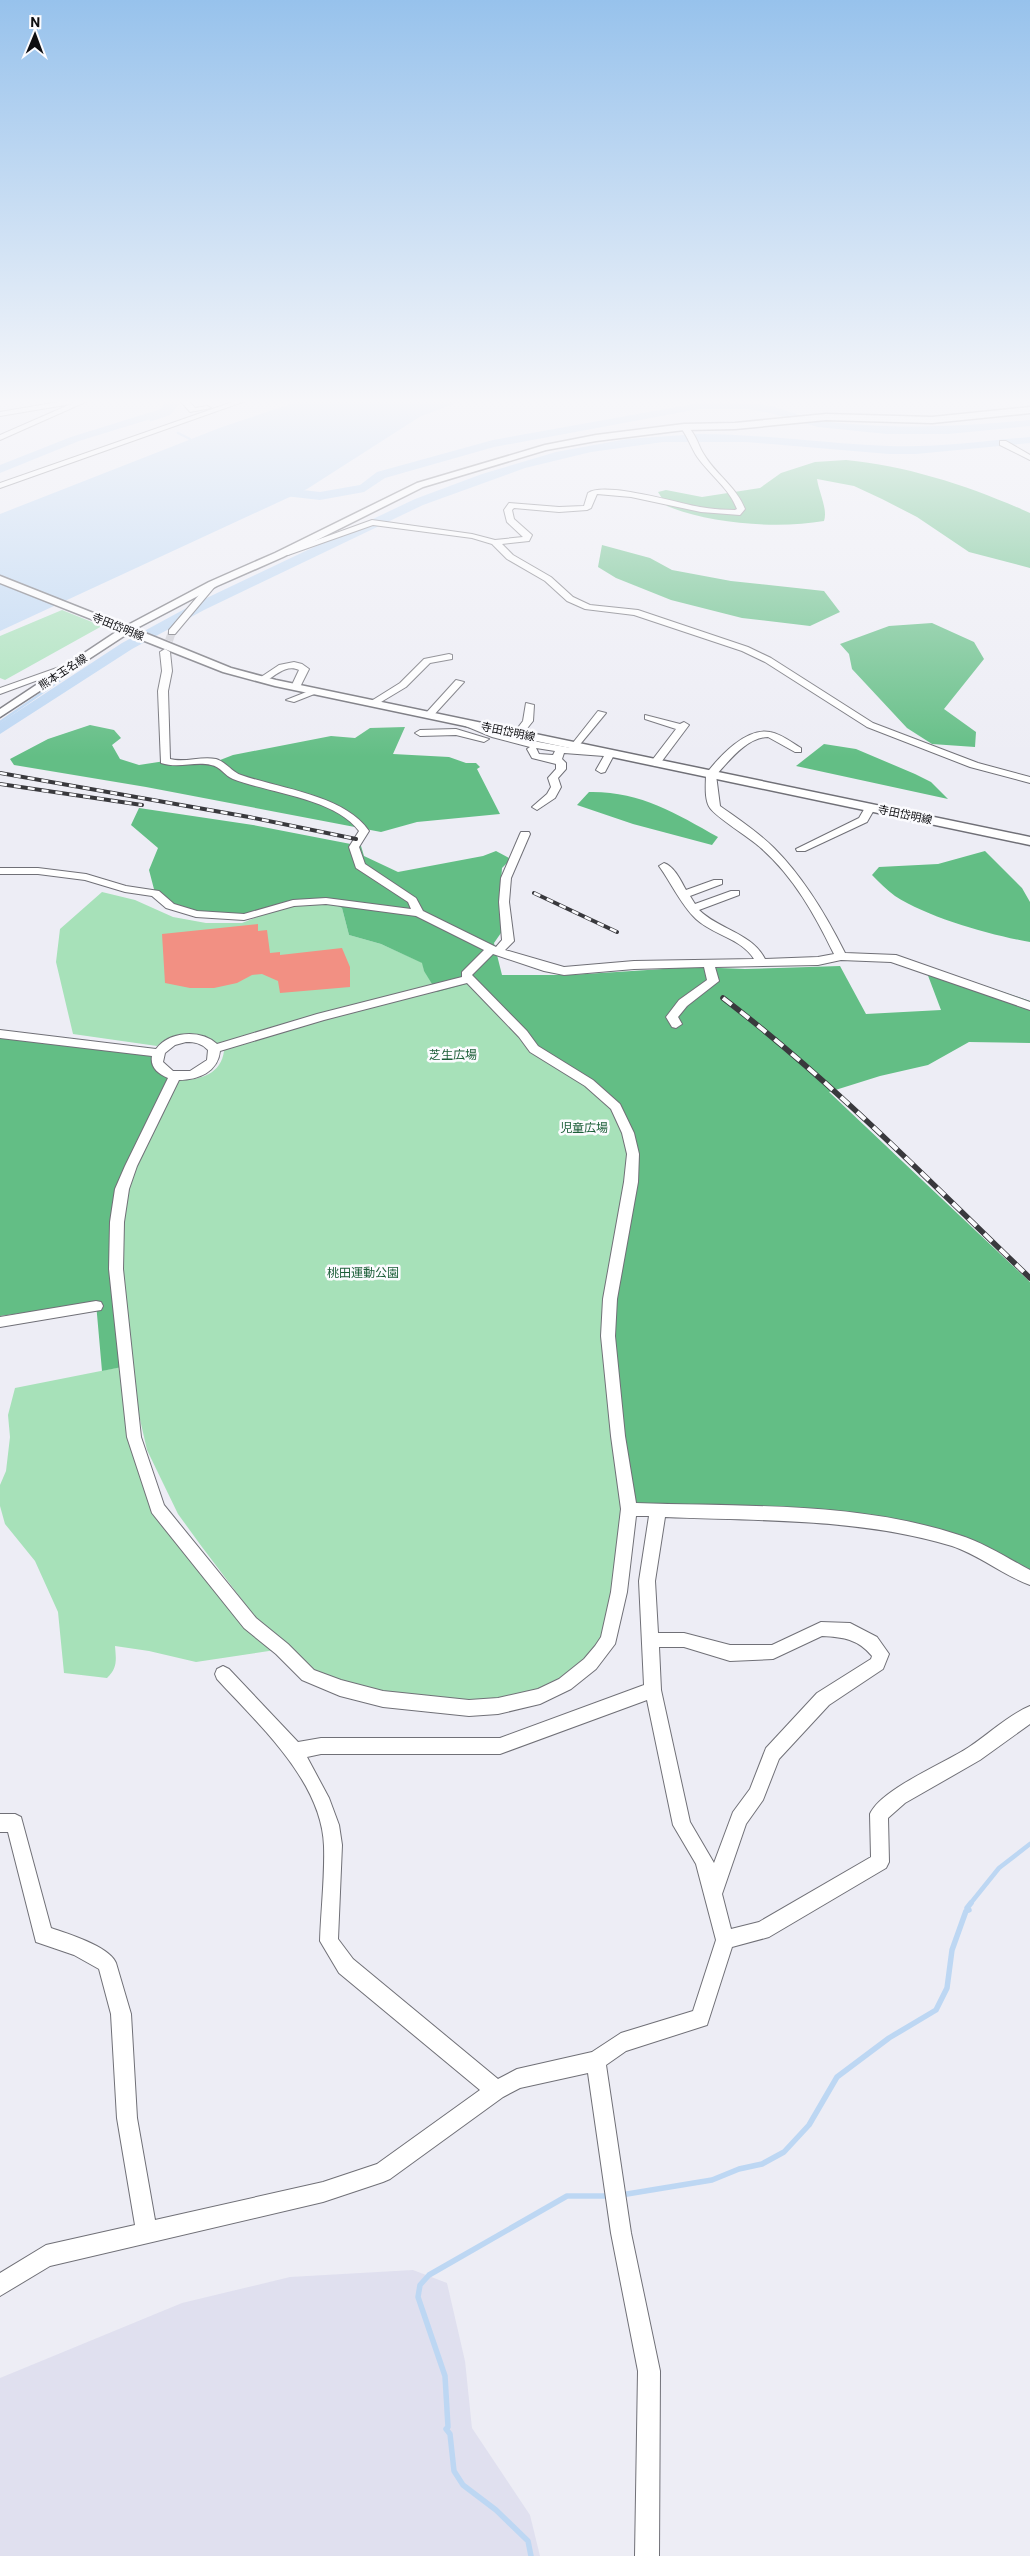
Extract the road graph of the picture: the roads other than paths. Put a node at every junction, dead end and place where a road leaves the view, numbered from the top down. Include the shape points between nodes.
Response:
1 (353, 518) edge
2 (510, 518) edge
3 (495, 542) junction
4 (279, 555) junction
5 (0, 579) edge
6 (213, 584) junction
7 (126, 630) junction
8 (172, 632) tunnel mouth
9 (152, 640) joint
10 (165, 652) tunnel mouth
11 (449, 657) dead end
12 (71, 666) junction
13 (263, 679) junction
14 (459, 682) dead end
15 (296, 687) junction
16 (0, 691) edge
17 (317, 692) junction
18 (291, 700) dead end
19 (373, 703) junction
20 (530, 705) dead end
21 (601, 712) dead end
22 (0, 714) edge
23 (429, 715) junction
24 (648, 717) dead end
25 (460, 722) junction
26 (420, 733) dead end
27 (518, 734) junction
28 (575, 746) junction
29 (537, 747) junction
30 (558, 748) junction
31 (798, 750) dead end
32 (610, 753) junction
33 (555, 758) junction
34 (655, 763) junction
35 (601, 770) dead end
36 (710, 774) junction
37 (1030, 780) edge
38 (537, 807) dead end
39 (870, 808) junction
40 (525, 834) dead end
41 (1030, 841) edge
42 (801, 849) dead end
43 (664, 866) dead end
44 (0, 871) edge
45 (718, 882) dead end
46 (735, 893) dead end
47 (683, 895) junction
48 (691, 909) junction
49 (419, 913) junction
50 (494, 950) junction
51 (841, 956) junction
52 (761, 963) junction
53 (709, 964) junction
54 (469, 979) junction
55 (1030, 1006) edge
56 (676, 1024) dead end
57 (0, 1034) edge
58 (214, 1049) junction
59 (158, 1053) junction
60 (175, 1075) junction
61 (96, 1306) dead end
62 (0, 1322) edge
63 (628, 1509) junction
64 (658, 1510) junction
65 (1030, 1578) edge
66 (650, 1640) junction
67 (223, 1674) dead end
68 (653, 1690) junction
69 (1030, 1714) edge
70 (295, 1751) junction
71 (0, 1823) edge
72 (713, 1895) junction
73 (725, 1940) junction
74 (596, 2061) junction
75 (496, 2090) junction
76 (147, 2232) junction
77 (0, 2285) edge
78 (647, 2556) edge

1 - 4 main road, 熊本玉名線
2 - 3 street via 526,532 526,540
3 - 4 street via 372,522
3 - 37 street via 510,557 548,579 570,600 588,607 635,612 745,649 768,660 870,725 974,765
4 - 6 main road, 熊本玉名線
5 - 7 main road, 寺田岱明線
6 - 7 main road, 熊本玉名線
6 - 8 street
7 - 9 main road, 寺田岱明線
7 - 12 main road, 熊本玉名線
9 - 13 main road, 寺田岱明線 via 227,670
10 - 49 street via 162,691 165,761 215,762 234,776 313,799 354,819 364,830 354,847 360,866 412,900
11 - 19 street via 427,661 403,685
12 - 16 street
12 - 22 main road, 熊本玉名線
13 - 15 main road, 寺田岱明線
13 - 15 street via 288,665 300,665 304,669
14 - 23 street
15 - 17 main road, 寺田岱明線
17 - 18 street
17 - 19 main road, 寺田岱明線
19 - 23 main road, 寺田岱明線
20 - 27 street via 528,721
21 - 28 street
23 - 25 main road, 寺田岱明線
24 - 34 street via 683,726
25 - 27 main road, 寺田岱明線
25 - 29 street
26 - 29 street via 456,732
27 - 28 main road, 寺田岱明線
28 - 32 main road, 寺田岱明線
29 - 30 street
29 - 33 street via 535,756
30 - 32 street
30 - 33 street via 558,757
31 - 36 street via 767,734 756,735
32 - 34 main road, 寺田岱明線
32 - 35 street
33 - 38 street via 561,763 561,769 553,778 556,787 551,796
34 - 36 main road, 寺田岱明線
36 - 39 main road, 寺田岱明線
36 - 51 street via 715,808 757,838 780,861 814,906
39 - 41 main road, 寺田岱明線
39 - 42 street via 863,820
40 - 50 street via 506,878 504,902 508,940
43 - 47 street
44 - 49 street via 38,871 155,893 170,906 196,914 244,917 293,903 326,901
45 - 47 street
46 - 48 street
47 - 48 street
48 - 52 street via 709,924 754,949
49 - 50 street
50 - 53 street via 564,971 634,964
50 - 54 street via 466,975
51 - 52 street via 818,961
51 - 55 street via 892,958
52 - 53 street
53 - 56 street via 713,981 683,1003 672,1017
54 - 58 street via 321,1017
54 - 63 street via 534,1049 589,1083 616,1107 628,1133 633,1154 631,1182 610,1299 608,1336
57 - 59 street
58 - 59 street via 204,1040 186,1038 169,1042
58 - 60 street via 213,1061 202,1071
59 - 60 street via 159,1067
60 - 63 street via 131,1166 122,1189 117,1222 116,1269 134,1437 158,1508 250,1623 308,1675 382,1699 469,1708 498,1706 540,1696 565,1684 590,1664 609,1640 619,1592
61 - 62 street
63 - 64 street
64 - 65 street via 810,1516 900,1525 958,1541
64 - 66 street via 647,1582
66 - 68 street
66 - 72 street via 684,1640 730,1652 773,1652 821,1629 850,1630 872,1642 881,1654 877,1664 823,1699 772,1754 757,1794 740,1818 728,1845
67 - 70 street
68 - 70 street via 500,1746 321,1746
68 - 72 street via 682,1825 704,1861
69 - 73 street via 974,1754 899,1797 879,1814 880,1862 762,1930
70 - 75 street via 323,1804 330,1825 329,1942 346,1966
71 - 76 street via 15,1823 44,1935 78,1947 107,1963 121,2014 127,2118
72 - 73 street
73 - 74 street via 700,2018 621,2043
74 - 75 street via 516,2079
74 - 78 street via 621,2234 649,2371
75 - 76 street via 383,2172 323,2192
76 - 77 street via 46,2256

